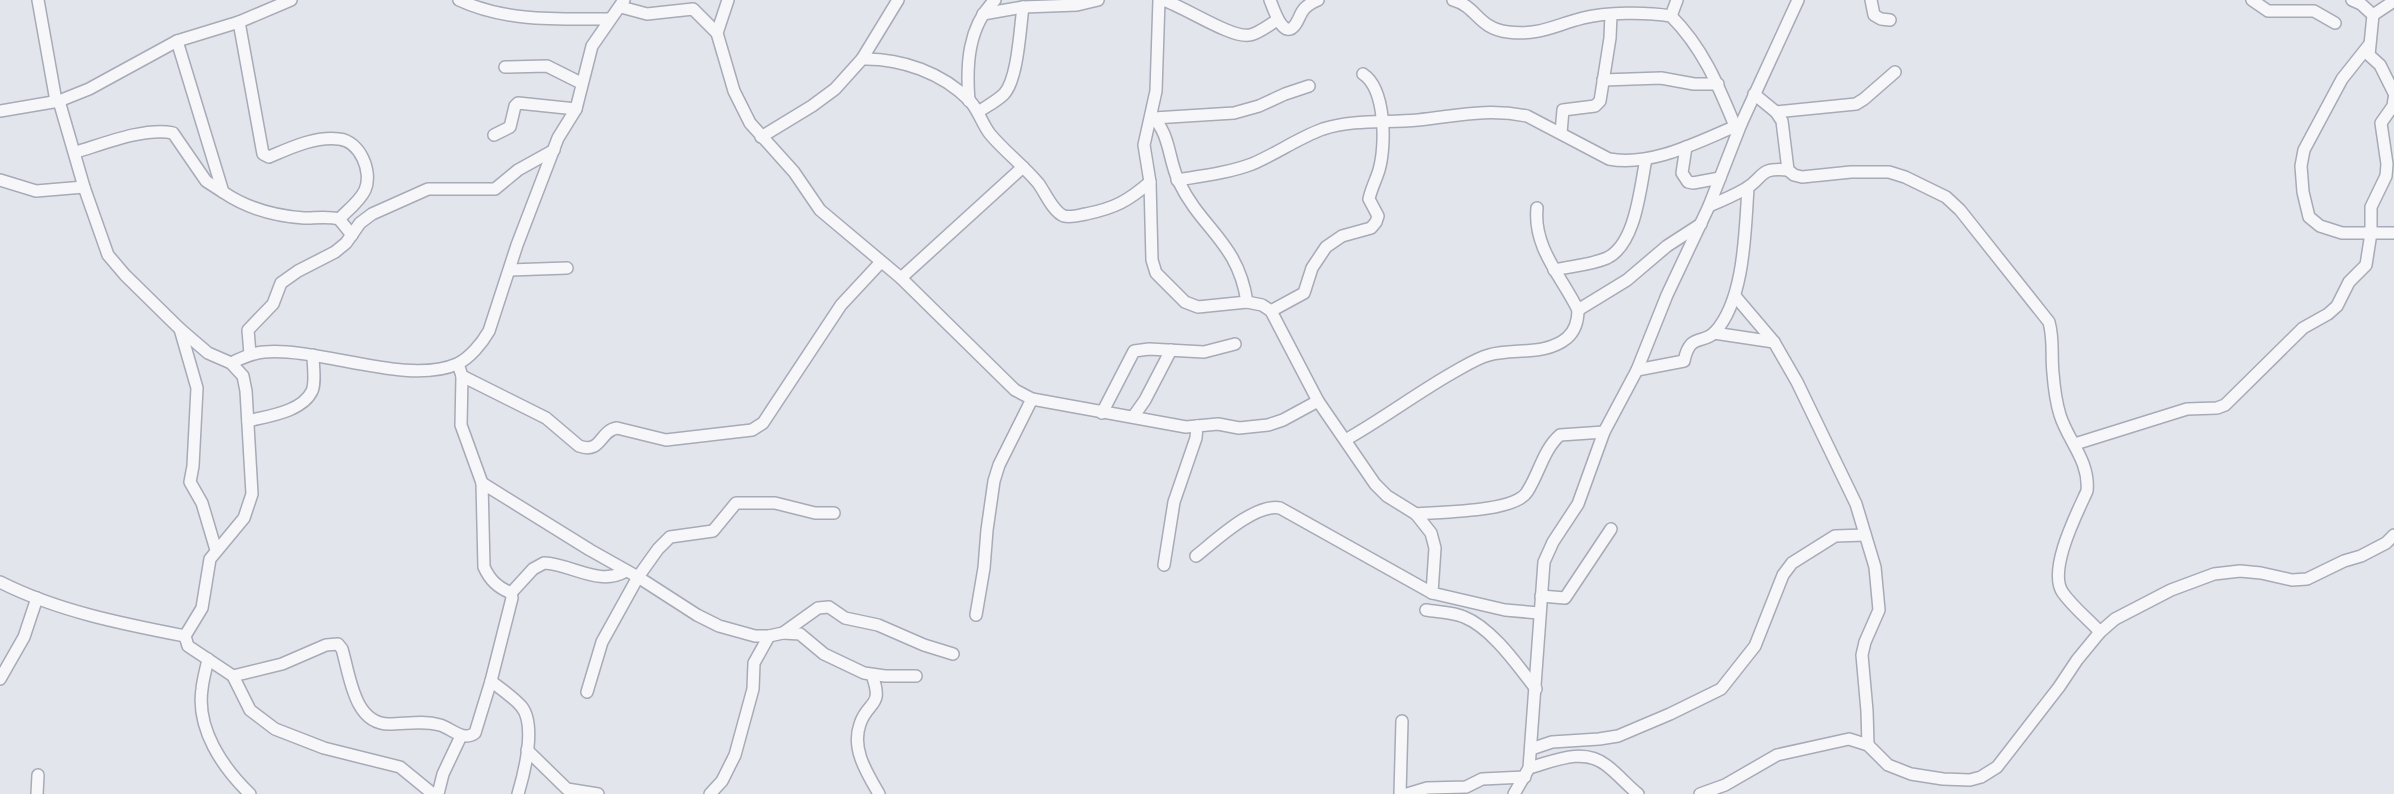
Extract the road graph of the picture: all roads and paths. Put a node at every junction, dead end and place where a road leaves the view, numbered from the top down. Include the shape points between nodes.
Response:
1 (38, 0) edge
2 (291, 0) edge
3 (459, 0) edge
4 (728, 0) edge
5 (898, 0) edge
6 (995, 0) edge
7 (1098, 0) edge
8 (1159, 0) edge
9 (1163, 0) edge
10 (1270, 0) edge
11 (1318, 0) edge
12 (1453, 0) edge
13 (1676, 0) edge
14 (1798, 0) edge
15 (1870, 0) edge
16 (2252, 0) edge
17 (2352, 0) edge
18 (2394, 1) edge
19 (622, 3) edge
20 (1023, 7) junction
21 (983, 14) junction
22 (1611, 15) junction
23 (2373, 15) junction
24 (1671, 16) junction
25 (610, 19) junction
26 (1277, 20) junction
27 (1890, 20) dead end
28 (239, 22) junction
29 (2335, 23) dead end
30 (717, 33) junction
31 (177, 41) junction
32 (2369, 45) junction
33 (862, 59) junction
34 (505, 67) dead end
35 (1895, 72) dead end
36 (1363, 74) dead end
37 (1603, 80) junction
38 (581, 83) junction
39 (1718, 84) junction
40 (1309, 86) dead end
41 (2394, 93) edge
42 (1754, 94) junction
43 (2394, 99) edge
44 (58, 101) junction
45 (969, 101) junction
46 (576, 109) junction
47 (0, 111) edge
48 (978, 112) junction
49 (1776, 112) junction
50 (1152, 117) junction
51 (1383, 120) junction
52 (1738, 125) junction
53 (1561, 133) junction
54 (494, 135) dead end
55 (762, 137) junction
56 (1686, 147) junction
57 (554, 150) junction
58 (76, 152) junction
59 (1646, 160) junction
60 (1023, 167) junction
61 (1788, 170) junction
62 (1720, 178) junction
63 (0, 180) edge
64 (1178, 180) junction
65 (1150, 182) junction
66 (84, 188) junction
67 (1748, 188) junction
68 (223, 192) junction
69 (1709, 206) junction
70 (1537, 208) dead end
71 (340, 219) junction
72 (1702, 223) junction
73 (2371, 233) junction
74 (2394, 234) edge
75 (352, 235) junction
76 (881, 262) junction
77 (567, 268) dead end
78 (510, 270) junction
79 (1554, 270) junction
80 (901, 278) junction
81 (1734, 296) junction
82 (1247, 302) junction
83 (1578, 310) junction
84 (1271, 311) junction
85 (180, 329) junction
86 (1714, 333) junction
87 (1774, 342) junction
88 (1235, 344) dead end
89 (1170, 350) junction
90 (250, 354) junction
91 (313, 355) junction
92 (231, 363) junction
93 (458, 364) junction
94 (1637, 370) junction
95 (462, 376) junction
96 (1032, 399) junction
97 (1318, 400) junction
98 (1102, 413) junction
99 (1133, 417) junction
100 (248, 421) junction
101 (1198, 426) junction
102 (1604, 432) junction
103 (1347, 439) junction
104 (2074, 444) junction
105 (482, 483) junction
106 (834, 513) dead end
107 (1416, 514) junction
108 (1611, 529) dead end
109 (1865, 535) junction
110 (2394, 535) edge
111 (216, 550) junction
112 (1196, 556) dead end
113 (1164, 565) dead end
114 (626, 571) junction
115 (638, 577) junction
116 (0, 582) edge
117 (510, 593) junction
118 (1432, 593) junction
119 (1541, 596) junction
120 (37, 598) junction
121 (1426, 610) dead end
122 (1539, 613) junction
123 (976, 614) dead end
124 (2100, 632) junction
125 (783, 633) junction
126 (185, 636) junction
127 (769, 636) junction
128 (953, 654) dead end
129 (208, 659) junction
130 (872, 675) junction
131 (233, 676) junction
132 (916, 676) dead end
133 (0, 679) edge
134 (491, 681) junction
135 (1536, 689) junction
136 (587, 692) dead end
137 (1402, 721) dead end
138 (461, 736) junction
139 (1868, 745) junction
140 (1531, 749) junction
141 (527, 750) junction
142 (1527, 773) junction
143 (38, 775) dead end
144 (37, 794) edge
145 (250, 794) edge
146 (433, 794) edge
147 (438, 794) edge
148 (518, 794) edge
149 (598, 794) edge
150 (710, 794) edge
151 (879, 794) edge
152 (1400, 794) edge
153 (1407, 794) edge
154 (1514, 794) edge
155 (1638, 794) edge
156 (1700, 794) edge

1 - 44 street
2 - 28 street
3 - 25 street via 479,9 514,17
4 - 30 street
5 - 33 street
6 - 21 street
7 - 20 street via 1064,6
8 - 50 street
9 - 26 street via 1242,36 1254,34
10 - 26 street
11 - 26 street via 1306,6 1290,29
12 - 22 street via 1469,8 1483,24 1509,32 1539,32 1595,15
13 - 24 street
14 - 42 street
15 - 27 street via 1874,14
16 - 29 street via 2268,11 2314,11
17 - 23 street
18 - 23 street
19 - 25 street
19 - 30 street via 647,14 693,10
20 - 21 street
20 - 48 street via 1009,87
21 - 45 street via 968,63
22 - 24 street
22 - 37 street
23 - 32 street
24 - 39 street via 1700,51
25 - 38 street via 592,46
28 - 31 street
28 - 71 street via 263,154 269,157 320,139 350,142 358,151 368,181 364,192
30 - 55 street via 734,91 750,123
31 - 44 street via 89,89
31 - 68 street
32 - 41 street via 2369,55 2380,65
32 - 73 street via 2331,97 2304,150 2301,166 2309,217 2330,230
33 - 45 street via 900,63 938,77
33 - 55 street via 835,88 812,106
34 - 38 street via 547,66
35 - 49 street via 1856,104
36 - 51 street via 1374,84
37 - 39 street via 1661,78 1694,84
37 - 53 street via 1598,105 1562,110
38 - 46 street
39 - 52 street
40 - 50 street via 1234,113
42 - 49 street
42 - 52 street
43 - 73 street via 2381,123 2386,176 2371,207
44 - 47 street
44 - 58 street
45 - 48 street
46 - 54 street via 518,103 510,127
46 - 57 street
48 - 60 street via 989,132
49 - 61 street via 1782,121
50 - 64 street via 1164,132
50 - 65 street via 1144,145
51 - 53 street via 1418,120 1471,112 1513,113 1527,116
51 - 64 street via 1324,129 1250,165
51 - 84 street via 1379,168 1369,199 1378,216 1376,222 1371,228 1342,236 1326,247 1312,268 1304,293
52 - 56 street
52 - 62 street
53 - 59 street via 1609,160
55 - 76 street via 794,172 820,210
56 - 59 street
56 - 62 street via 1682,173 1688,182 1693,184
57 - 75 street via 518,170 495,189 428,189 372,214
57 - 78 street
58 - 66 street
58 - 68 street via 129,137 156,132 173,133 206,181
59 - 79 street via 1630,230 1620,248 1601,260
60 - 65 street via 1063,216 1112,209
60 - 80 street
61 - 67 street via 1767,171
61 - 104 street via 1802,177 1889,172 1946,198 1960,210 2048,322 2060,414
62 - 69 street
63 - 66 street via 36,191
64 - 82 street via 1187,198 1237,264
65 - 82 street via 1152,260 1164,283 1185,302 1198,307
66 - 85 street via 108,255
67 - 69 street
67 - 81 street via 1741,266
68 - 71 street via 264,212 287,217
69 - 72 street
70 - 79 street via 1538,233
71 - 75 street
72 - 83 street via 1667,246 1627,280
72 - 94 street via 1667,295
73 - 74 street
73 - 104 street via 2366,264 2349,282 2337,306 2304,328 2225,405 2187,409
75 - 90 street via 335,252 298,270 281,283 273,304 248,330
76 - 80 street
76 - 95 street via 842,305 763,423 752,430 666,440 617,428 609,431 595,446 585,448 546,418
77 - 78 street
78 - 93 street via 489,332 482,343
79 - 83 street
80 - 96 street via 1001,378
81 - 86 street
81 - 87 street
82 - 84 street
83 - 103 street via 1574,328 1566,338 1545,349 1489,355 1478,360 1429,386 1391,414
84 - 97 street
85 - 92 street via 208,353
85 - 111 street via 197,388 190,482 202,504
86 - 87 street
86 - 94 street via 1694,341 1684,361
87 - 109 street via 1852,495
88 - 89 street via 1204,352
89 - 98 street via 1134,351
89 - 99 street
90 - 91 street
90 - 92 street
91 - 93 street via 398,370 430,370
91 - 100 street via 312,391 308,396 293,408
92 - 100 street via 243,376
93 - 95 street
94 - 102 street
95 - 105 street via 461,425
96 - 98 street
96 - 123 street via 998,465
97 - 101 street via 1268,425 1239,428 1218,424
97 - 103 street
98 - 99 street
99 - 101 street via 1186,427
100 - 111 street via 250,504 244,518
101 - 113 street via 1174,502
102 - 107 street via 1560,435 1552,444 1528,492 1516,502
102 - 119 street via 1578,504 1544,562
103 - 107 street via 1375,484 1387,496
104 - 124 street via 2086,472 2086,491 2058,577 2062,592
105 - 114 street
105 - 117 street via 484,567 495,584
106 - 115 street via 775,503 736,503 713,531 670,537
107 - 118 street via 1431,533 1435,548
108 - 119 street via 1565,598
109 - 139 street via 1875,567 1879,600 1877,619 1862,656
109 - 140 street via 1835,536 1792,563 1783,575 1755,646 1721,689 1618,736 1552,742
110 - 124 street via 2386,544 2307,579 2292,580 2240,571 2214,574 2171,590 2123,615
111 - 126 street via 210,559 202,608
112 - 118 street via 1258,511 1280,508
114 - 115 street
114 - 117 street via 609,577 597,576 544,563 533,569
115 - 127 street via 719,626 755,636
115 - 136 street via 602,642
116 - 120 street
117 - 134 street via 512,602
118 - 122 street via 1505,610
119 - 122 street
120 - 126 street via 138,627
120 - 133 street via 24,637
121 - 135 street via 1463,616 1480,625
122 - 135 street
124 - 139 street via 1997,767 1981,777 1943,779 1911,774 1888,766
125 - 127 street
125 - 128 street via 818,608 829,607 845,618 878,625
125 - 130 street via 800,634 824,654
126 - 129 street via 188,646
127 - 150 street via 754,663 753,689 734,755 722,781
129 - 131 street
129 - 145 street via 202,702 209,738 222,762
130 - 132 street
130 - 151 street via 878,694 860,723 857,737 859,754
131 - 138 street via 282,664 326,645 338,644 360,708 369,718 378,723 440,725
131 - 146 street via 250,710 275,729 324,748 400,767
134 - 138 street via 475,733
134 - 141 street via 522,707 528,729
135 - 140 street
137 - 152 street
138 - 147 street via 443,774
139 - 156 street via 1849,739 1777,755 1725,785
140 - 142 street
141 - 148 street
141 - 149 street via 567,788
142 - 153 street via 1482,779 1466,787 1427,788
142 - 154 street
142 - 155 street via 1573,756 1594,758
143 - 144 street

